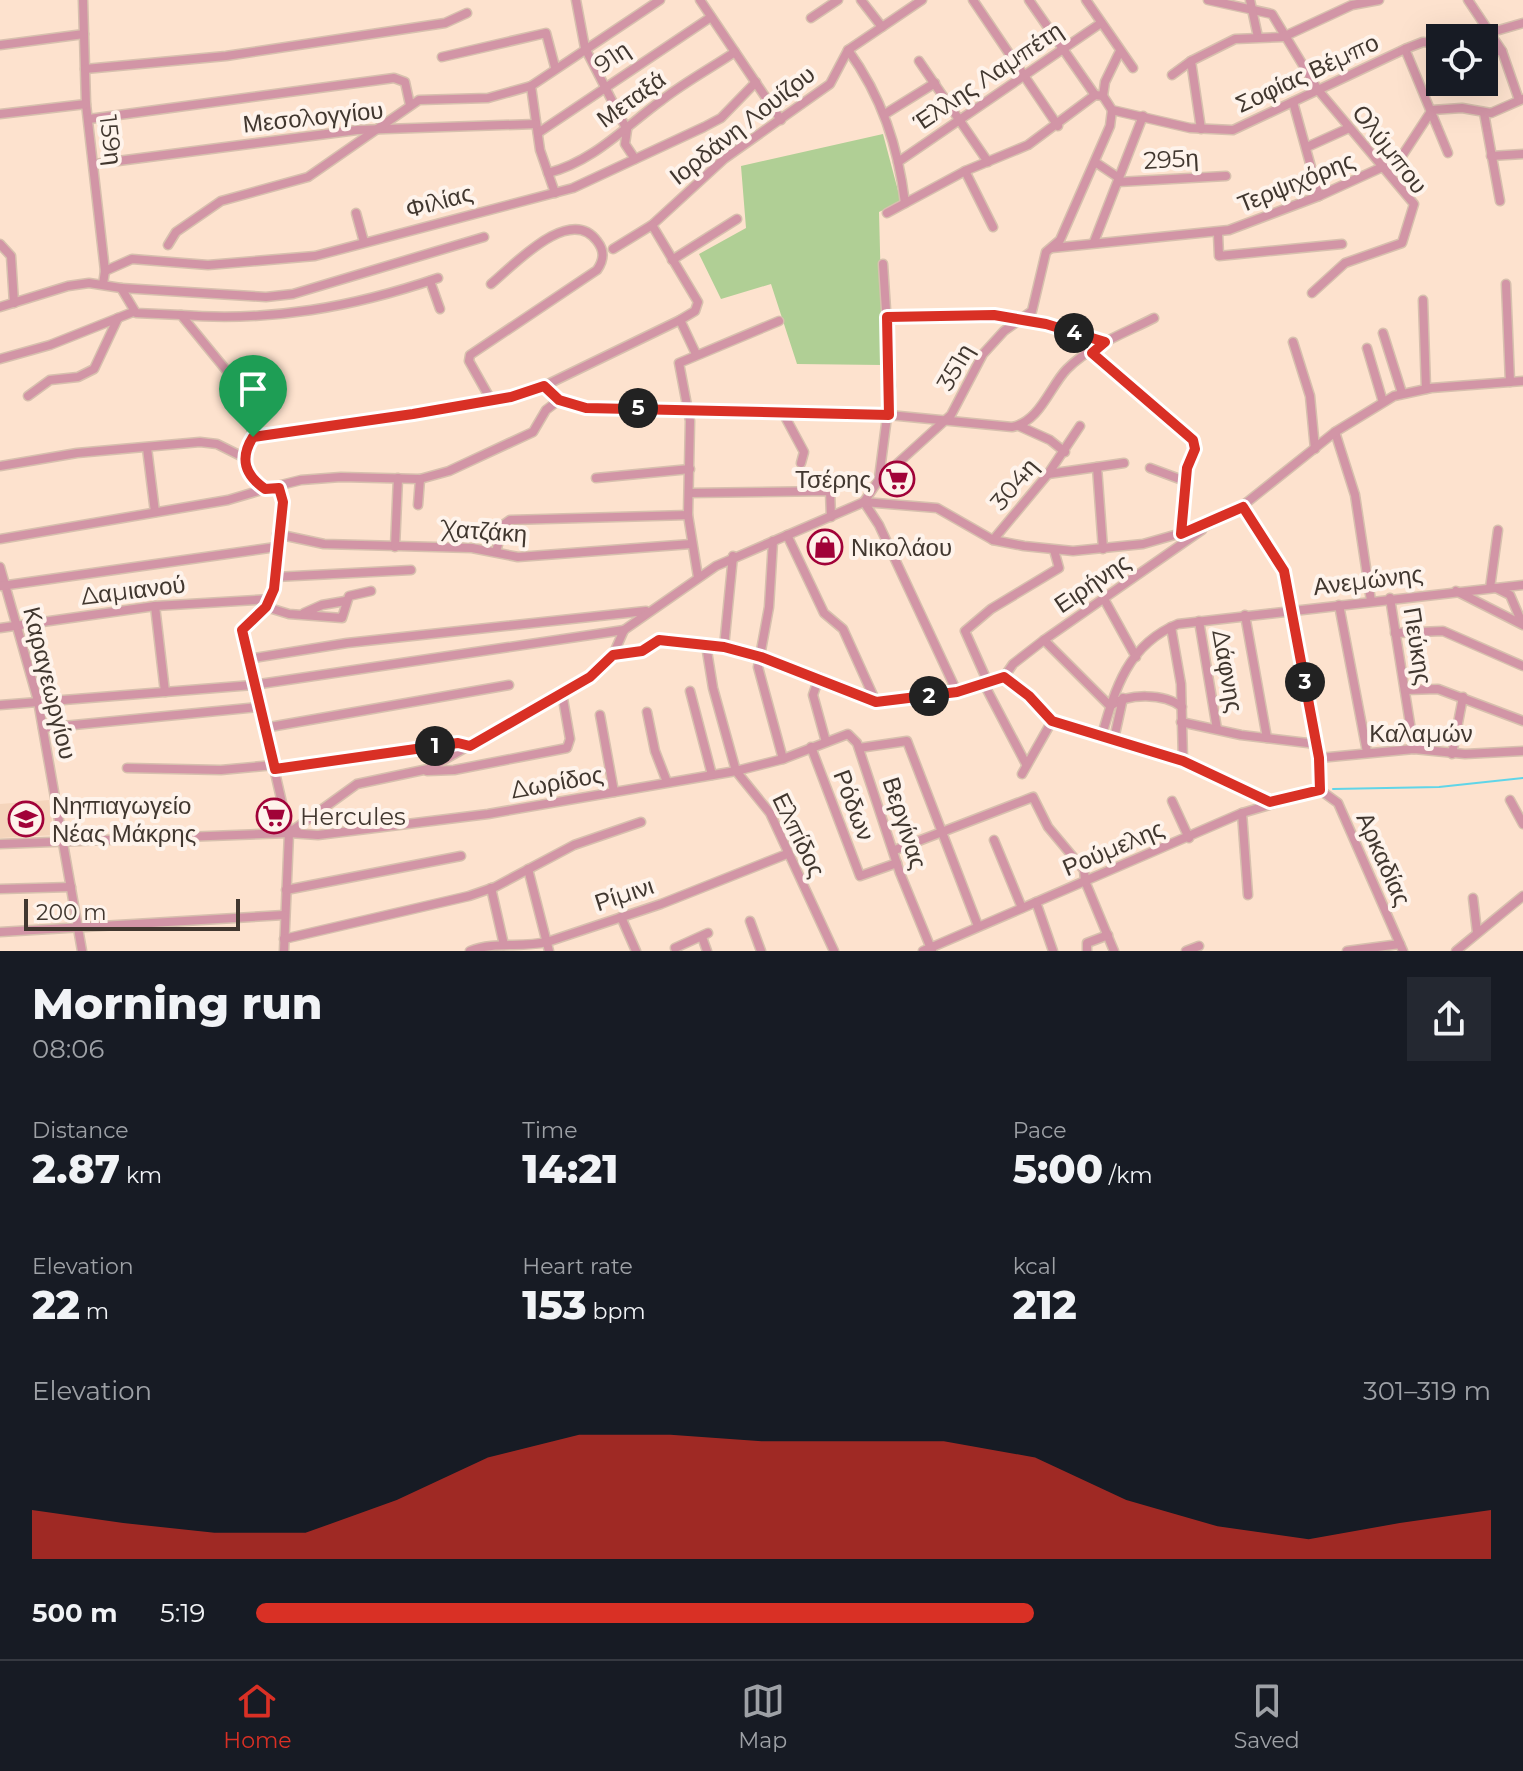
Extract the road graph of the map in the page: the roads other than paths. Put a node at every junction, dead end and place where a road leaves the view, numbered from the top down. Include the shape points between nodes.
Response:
1 (83, 0) edge
2 (576, 0) edge
3 (660, 0) edge
4 (700, 0) edge
5 (838, 0) edge
6 (861, 0) edge
7 (922, 0) edge
8 (973, 0) edge
9 (1029, 0) edge
10 (1086, 0) edge
11 (1208, 0) edge
12 (1379, 0) edge
13 (1468, 0) edge
14 (1252, 4) edge
15 (467, 13) dead end
16 (711, 17) junction
17 (811, 18) dead end
18 (1101, 23) junction
19 (1523, 23) edge
20 (1486, 24) edge
21 (882, 27) junction
22 (1498, 30) edge
23 (84, 34) junction
24 (1258, 37) junction
25 (1283, 37) junction
26 (1426, 42) edge
27 (1498, 43) edge
28 (0, 45) edge
29 (585, 48) junction
30 (1405, 49) junction
31 (848, 50) junction
32 (1063, 50) junction
33 (1120, 51) junction
34 (1498, 51) edge
35 (1502, 51) junction
36 (735, 52) junction
37 (442, 57) dead end
38 (919, 61) dead end
39 (1191, 61) junction
40 (555, 67) junction
41 (1133, 68) dead end
42 (85, 69) junction
43 (1024, 75) junction
44 (1172, 75) dead end
45 (756, 82) junction
46 (935, 83) junction
47 (531, 86) junction
48 (604, 87) junction
49 (1318, 90) junction
50 (1099, 95) junction
51 (1521, 100) edge
52 (1293, 102) junction
53 (86, 104) junction
54 (410, 105) junction
55 (1112, 110) junction
56 (1432, 110) junction
57 (1484, 113) junction
58 (0, 114) edge
59 (885, 114) junction
60 (1143, 116) junction
61 (89, 119) junction
62 (781, 120) junction
63 (961, 120) junction
64 (1058, 126) junction
65 (537, 128) junction
66 (1349, 128) junction
67 (1201, 129) junction
68 (627, 130) junction
69 (372, 131) junction
70 (1307, 147) junction
71 (1448, 153) dead end
72 (1523, 154) edge
73 (1491, 156) junction
74 (635, 159) junction
75 (898, 162) junction
76 (988, 162) junction
77 (1095, 162) junction
78 (95, 164) junction
79 (1385, 167) junction
80 (965, 171) junction
81 (548, 173) junction
82 (1226, 176) dead end
83 (1118, 180) junction
84 (555, 193) junction
85 (1319, 196) junction
86 (1500, 201) dead end
87 (905, 203) junction
88 (356, 213) dead end
89 (887, 213) dead end
90 (737, 219) dead end
91 (652, 225) junction
92 (993, 227) dead end
93 (1218, 234) junction
94 (484, 237) dead end
95 (364, 242) junction
96 (1094, 242) junction
97 (0, 244) edge
98 (1342, 244) dead end
99 (168, 245) dead end
100 (1052, 248) junction
101 (613, 249) dead end
102 (672, 260) junction
103 (883, 264) dead end
104 (105, 271) junction
105 (103, 284) junction
106 (491, 284) dead end
107 (1506, 284) dead end
108 (121, 288) junction
109 (1312, 293) dead end
110 (1423, 300) dead end
111 (14, 303) junction
112 (0, 307) edge
113 (440, 309) dead end
114 (136, 313) junction
115 (181, 315) junction
116 (887, 317) junction
117 (118, 318) junction
118 (1154, 318) dead end
119 (1021, 319) junction
120 (680, 320) junction
121 (779, 321) dead end
122 (1383, 333) dead end
123 (1105, 342) junction
124 (1293, 342) dead end
125 (1367, 348) dead end
126 (1092, 353) junction
127 (696, 354) junction
128 (0, 359) edge
129 (1523, 381) edge
130 (1510, 382) junction
131 (544, 386) junction
132 (1426, 389) junction
133 (1402, 393) junction
134 (28, 396) dead end
135 (491, 400) junction
136 (559, 400) junction
137 (1383, 402) junction
138 (686, 411) junction
139 (783, 413) junction
140 (889, 415) junction
141 (947, 419) junction
142 (1019, 426) junction
143 (1080, 426) dead end
144 (1335, 432) junction
145 (253, 437) junction
146 (147, 448) junction
147 (1315, 449) junction
148 (1065, 452) junction
149 (245, 458) junction
150 (801, 463) dead end
151 (1124, 463) dead end
152 (0, 466) edge
153 (1097, 467) junction
154 (1150, 468) dead end
155 (690, 469) junction
156 (1048, 474) junction
157 (398, 478) junction
158 (596, 478) dead end
159 (420, 479) junction
160 (878, 481) junction
161 (1185, 481) junction
162 (279, 488) junction
163 (265, 489) junction
164 (689, 493) junction
165 (864, 502) junction
166 (418, 505) dead end
167 (1243, 507) junction
168 (155, 512) junction
169 (688, 515) junction
170 (831, 517) junction
171 (1206, 526) junction
172 (1498, 530) dead end
173 (277, 534) junction
174 (1181, 534) junction
175 (787, 535) junction
176 (0, 539) edge
177 (993, 540) junction
178 (773, 541) junction
179 (691, 544) junction
180 (276, 547) junction
181 (395, 547) junction
182 (1103, 549) junction
183 (1054, 550) junction
184 (496, 552) junction
185 (733, 556) junction
186 (0, 567) edge
187 (411, 570) dead end
188 (275, 577) junction
189 (698, 577) junction
190 (1523, 585) edge
191 (2, 586) edge
192 (1492, 588) junction
193 (1455, 590) junction
194 (371, 591) dead end
195 (1390, 598) junction
196 (1104, 599) junction
197 (345, 601) junction
198 (1371, 601) junction
199 (268, 603) junction
200 (1339, 605) junction
201 (155, 606) junction
202 (1293, 610) junction
203 (646, 611) junction
204 (303, 614) junction
205 (1245, 615) junction
206 (1199, 621) junction
207 (1522, 624) edge
208 (17, 625) junction
209 (1171, 627) junction
210 (0, 628) edge
211 (624, 630) junction
212 (1395, 633) junction
213 (1044, 640) junction
214 (706, 645) junction
215 (724, 647) junction
216 (613, 655) junction
217 (761, 657) junction
218 (1136, 657) junction
219 (248, 659) junction
220 (1523, 666) edge
221 (819, 677) junction
222 (1004, 677) junction
223 (984, 684) junction
224 (253, 685) junction
225 (509, 685) dead end
226 (1405, 690) junction
227 (690, 691) dead end
228 (165, 692) junction
229 (957, 692) junction
230 (562, 693) junction
231 (1463, 697) junction
232 (1123, 698) junction
233 (38, 701) junction
234 (876, 702) junction
235 (0, 705) edge
236 (1110, 706) junction
237 (259, 707) junction
238 (1182, 707) junction
239 (647, 712) dead end
240 (600, 715) dead end
241 (1052, 721) junction
242 (1523, 721) edge
243 (1181, 722) junction
244 (43, 728) junction
245 (264, 728) junction
246 (1217, 729) junction
247 (1102, 735) junction
248 (1267, 738) junction
249 (1114, 739) junction
250 (826, 742) junction
251 (1316, 744) junction
252 (470, 746) junction
253 (811, 747) junction
254 (859, 748) junction
255 (1414, 749) junction
256 (1523, 751) edge
257 (1367, 752) junction
258 (1452, 754) junction
259 (1319, 758) junction
260 (783, 759) junction
261 (1183, 761) junction
262 (1026, 764) junction
263 (274, 767) junction
264 (127, 768) dead end
265 (422, 771) junction
266 (736, 771) junction
267 (1022, 774) dead end
268 (712, 775) junction
269 (667, 782) junction
270 (1320, 790) junction
271 (614, 792) junction
272 (1510, 800) dead end
273 (1172, 801) dead end
274 (1270, 802) junction
275 (1242, 813) junction
276 (641, 822) dead end
277 (1523, 824) edge
278 (942, 831) junction
279 (289, 833) junction
280 (1189, 838) junction
281 (63, 840) junction
282 (994, 840) dead end
283 (0, 844) edge
284 (895, 850) junction
285 (787, 854) junction
286 (461, 856) dead end
287 (897, 863) junction
288 (528, 869) junction
289 (1085, 881) junction
290 (71, 887) junction
291 (491, 888) junction
292 (0, 889) edge
293 (286, 890) junction
294 (1248, 895) dead end
295 (1523, 896) edge
296 (1473, 898) dead end
297 (1036, 902) junction
298 (1022, 908) junction
299 (284, 915) junction
300 (621, 917) junction
301 (750, 921) dead end
302 (978, 926) junction
303 (78, 929) junction
304 (0, 932) edge
305 (1477, 932) junction
306 (1108, 935) junction
307 (284, 939) junction
308 (504, 945) junction
309 (1199, 946) dead end
310 (548, 947) edge
311 (1401, 947) edge
312 (675, 948) dead end
313 (518, 949) edge
314 (929, 950) edge
315 (82, 951) edge
316 (284, 951) edge
317 (470, 951) edge
318 (636, 951) edge
319 (707, 951) edge
320 (761, 951) edge
321 (834, 951) edge
322 (1053, 951) edge
323 (1087, 951) edge
324 (1114, 951) edge
325 (1186, 951) edge
326 (1347, 951) edge
327 (1456, 951) edge

1 - 23 street, 159η
2 - 29 street
3 - 29 street
4 - 16 street
5 - 17 street
6 - 21 street
7 - 21 street
8 - 43 street
9 - 32 street
10 - 18 street
11 - 14 street
12 - 25 street via 1352,5
13 - 20 street
14 - 24 street
14 - 25 street via 1272,14
15 - 42 street via 445,23 226,56
16 - 36 street
16 - 48 street, 91η
18 - 32 street, Έλλης Λαμπέτη
18 - 33 street
19 - 22 street
21 - 31 street
23 - 28 street
23 - 42 street, 159η
24 - 25 street
24 - 39 street via 1225,43
25 - 49 street, Ολύμπου
26 - 30 street, Σοφίας Βέμπο
27 - 35 street
29 - 40 street
29 - 48 street
30 - 49 street, Σοφίας Βέμπο
30 - 56 street
31 - 59 street
31 - 62 street, Ιορδάνη Λουίζου via 830,84
32 - 43 street, Έλλης Λαμπέτη
32 - 50 street
33 - 41 street
33 - 50 street
34 - 35 street
35 - 51 street
36 - 45 street
36 - 68 street, Μεταξά
37 - 40 street via 546,33
38 - 46 street
39 - 44 street
39 - 67 street
40 - 47 street
42 - 53 street, 159η
43 - 63 street, Έλλης Λαμπέτη
43 - 64 street
45 - 62 street
45 - 74 street, Φιλίας via 721,118
46 - 59 street
46 - 63 street
47 - 54 street via 505,96 430,98
47 - 65 street
48 - 65 street, 91η
48 - 68 street
49 - 52 street, Σοφίας Βέμπο
49 - 66 street, Ολύμπου
50 - 55 street
50 - 64 street
51 - 57 street
52 - 67 street, Σοφίας Βέμπο via 1233,130
52 - 70 street
53 - 58 street
53 - 61 street, 159η
54 - 61 street via 405,82 394,78
54 - 69 street
55 - 60 street, Σοφίας Βέμπο
55 - 77 street, 351η
56 - 57 street via 1469,108
56 - 71 street
56 - 79 street, Τερψιχόρης via 1405,154
57 - 73 street
59 - 75 street
60 - 67 street, Σοφίας Βέμπο
60 - 83 street
61 - 78 street, 159η
62 - 91 street, Ιορδάνη Λουίζου via 724,159
63 - 75 street, Έλλης Λαμπέτη
63 - 76 street
64 - 76 street
65 - 69 street, Μεσολογγίου
65 - 81 street
66 - 70 street
66 - 79 street, Ολύμπου
68 - 74 street via 625,144
68 - 81 street, Μεταξά via 583,159
69 - 78 street, Μεσολογγίου
69 - 99 street via 308,177 221,201 176,232
70 - 85 street
72 - 73 street
73 - 86 street
74 - 84 street, Φιλίας
75 - 87 street
76 - 80 street
77 - 83 street
77 - 100 street, 351η
78 - 104 street, 159η
79 - 85 street, Τερψιχόρης
79 - 109 street, Ολύμπου via 1414,204 1405,240 1341,265
80 - 87 street
80 - 92 street
81 - 84 street
82 - 83 street, 295η
83 - 96 street
84 - 95 street, Φιλίας
85 - 93 street, Τερψιχόρης
87 - 89 street
88 - 95 street
90 - 102 street
91 - 101 street, Ιορδάνη Λουίζου
91 - 102 street
93 - 96 street, Τερψιχόρης
93 - 98 street via 1219,256
94 - 108 street via 293,294
95 - 104 street, Φιλίας via 300,259 183,265 132,259
96 - 100 street, Τερψιχόρης
97 - 111 street via 11,256
100 - 119 street, 351η via 1045,256 1037,300
102 - 120 street via 698,302 695,311
103 - 116 street
104 - 105 street, 159η
105 - 108 street
105 - 111 street via 68,286
106 - 135 street via 564,229 582,230 601,247 597,270 470,355
107 - 130 street
108 - 114 street
110 - 132 street
111 - 112 street
113 - 115 street via 434,279 325,310 269,317
114 - 115 street
114 - 117 street
115 - 145 street via 231,376
116 - 119 street
116 - 140 street
117 - 128 street
117 - 134 street via 94,369 50,380
118 - 123 street
119 - 123 street
119 - 141 street, 351η via 977,361
120 - 127 street
120 - 131 street
121 - 127 street
122 - 133 street
123 - 126 street
124 - 147 street via 1310,396
125 - 137 street
126 - 142 street via 1067,369
126 - 161 street via 1193,440
127 - 138 street via 679,363
129 - 130 street
130 - 132 street
131 - 135 street
131 - 136 street
132 - 133 street
133 - 137 street
135 - 145 street
136 - 138 street via 586,408
136 - 159 street via 533,432
137 - 144 street
138 - 139 street
138 - 155 street
139 - 140 street
139 - 150 street via 804,452
140 - 141 street
140 - 160 street
141 - 142 street
141 - 160 street, 351η
142 - 148 street
143 - 148 street, 304η
144 - 147 street
144 - 198 street via 1355,495
145 - 149 street
146 - 149 street via 211,443
146 - 152 street
146 - 168 street
147 - 167 street
148 - 156 street, 304η
149 - 163 street via 248,474
151 - 153 street
153 - 156 street
153 - 182 street
154 - 161 street
155 - 158 street
155 - 164 street
156 - 177 street, 304η
157 - 159 street
157 - 162 street via 301,480
157 - 181 street
159 - 166 street
160 - 165 street, 351η
161 - 174 street
162 - 163 street
162 - 173 street via 283,511
163 - 168 street
164 - 169 street
164 - 170 street via 830,491
165 - 170 street
165 - 177 street via 937,508
165 - 229 street
167 - 171 street
167 - 202 street via 1279,561
168 - 176 street
169 - 179 street
169 - 184 street via 510,520 503,525
170 - 175 street
171 - 174 street
171 - 196 street, Ειρήνης
172 - 192 street
173 - 180 street
173 - 181 street, Χατζάκη via 310,542
174 - 182 street
175 - 178 street
175 - 234 street via 824,613 843,629
177 - 183 street
178 - 185 street
178 - 217 street
179 - 184 street, Χατζάκη via 518,557
179 - 189 street
180 - 188 street
180 - 191 street
181 - 184 street, Χατζάκη
182 - 183 street
183 - 223 street via 1059,568 965,631
185 - 189 street
185 - 215 street
186 - 191 street, Καραγεωργίου
187 - 188 street
188 - 199 street
189 - 203 street
190 - 192 street, Ανεμώνης
191 - 208 street, Καραγεωργίου
192 - 193 street, Ανεμώνης
192 - 207 street via 1510,595
193 - 195 street, Ανεμώνης
193 - 207 street
194 - 197 street
195 - 198 street, Ανεμώνης
195 - 212 street, Πεύκης
196 - 213 street, Ειρήνης
196 - 218 street
197 - 204 street
197 - 204 street, Δαμιανού via 342,618
198 - 200 street, Ανεμώνης
199 - 201 street, Δαμιανού
199 - 204 street, Δαμιανού via 289,614
199 - 219 street via 242,630
200 - 202 street, Ανεμώνης
200 - 257 street
201 - 208 street, Δαμιανού
201 - 228 street
202 - 205 street, Ανεμώνης
202 - 251 street
203 - 211 street
203 - 219 street via 347,643
205 - 206 street, Ανεμώνης
205 - 248 street
206 - 209 street, Ανεμώνης
206 - 246 street, Δάφνης
208 - 210 street, Δαμιανού
208 - 233 street, Καραγεωργίου
209 - 218 street
209 - 238 street
211 - 216 street
211 - 224 street
212 - 220 street via 1443,631
212 - 226 street, Πεύκης
213 - 222 street, Ειρήνης
213 - 236 street
214 - 215 street
214 - 216 street via 659,640 642,651
214 - 266 street, Ελπίδος
215 - 217 street
216 - 230 street
217 - 221 street
217 - 260 street via 758,667
218 - 236 street via 1122,672
219 - 224 street
221 - 234 street
221 - 250 street via 813,695
222 - 223 street
222 - 241 street
223 - 229 street
223 - 262 street
224 - 228 street
224 - 237 street
225 - 245 street
226 - 231 street via 1430,688
226 - 255 street, Πεύκης
227 - 268 street
228 - 233 street
229 - 234 street
230 - 252 street
230 - 265 street via 567,748 454,770
231 - 242 street
231 - 258 street
232 - 236 street
232 - 238 street via 1160,699
232 - 249 street
233 - 235 street
233 - 244 street, Καραγεωργίου
236 - 247 street
237 - 244 street
237 - 245 street
238 - 243 street
239 - 269 street
240 - 271 street
241 - 247 street
241 - 262 street
243 - 246 street
243 - 261 street
244 - 281 street, Καραγεωργίου
245 - 263 street
246 - 248 street
247 - 249 street
248 - 251 street
249 - 261 street
250 - 253 street, Δωρίδος
250 - 254 street via 850,735
251 - 259 street
252 - 263 street via 458,743
252 - 265 street
253 - 260 street, Δωρίδος
253 - 287 street, Ρόδων via 860,876
254 - 278 street via 907,741
254 - 284 street, Βεργίνας
255 - 257 street, Καλαμών
255 - 258 street, Καλαμών
256 - 258 street, Καλαμών
257 - 259 street, Καλαμών
259 - 270 street
260 - 266 street, Δωρίδος
261 - 274 street
262 - 267 street
263 - 264 street
263 - 279 street
265 - 279 street via 357,784
266 - 268 street, Δωρίδος
266 - 285 street, Ελπίδος via 770,813
268 - 269 street, Δωρίδος
269 - 271 street, Δωρίδος
270 - 274 street, Ρούμελης
270 - 311 street, Αρκαδίας via 1338,803
271 - 279 street, Δωρίδος via 434,821 318,835
272 - 277 street
273 - 280 street
274 - 275 street, Ρούμελης
275 - 280 street, Ρούμελης
275 - 294 street
276 - 288 street via 574,845
278 - 284 street
278 - 289 street via 1033,797 1048,827 1084,870
278 - 302 street
279 - 281 street, Δωρίδος
279 - 293 street
280 - 289 street, Ρούμελης
281 - 283 street, Δωρίδος
281 - 290 street, Καραγεωργίου
282 - 298 street
284 - 287 street, Βεργίνας
285 - 300 street, Ρίμινι
285 - 321 street, Ελπίδος
286 - 293 street
287 - 314 street, Βεργίνας
288 - 291 street
288 - 310 street
289 - 297 street, Ρούμελης
289 - 306 street
290 - 292 street
290 - 303 street, Καραγεωργίου
291 - 307 street
291 - 308 street
293 - 299 street
295 - 305 street
296 - 305 street
297 - 298 street, Ρούμελης
297 - 322 street
298 - 302 street, Ρούμελης
299 - 303 street
299 - 307 street
300 - 310 street, Ρίμινι
300 - 318 street
301 - 320 street
302 - 314 street, Ρούμελης
303 - 304 street
303 - 315 street, Καραγεωργίου
305 - 327 street
306 - 323 street via 1087,943
306 - 324 street
307 - 316 street
308 - 313 street, Ρίμινι
308 - 317 street, Ρίμινι
309 - 325 street
310 - 313 street, Ρίμινι
311 - 326 street
312 - 319 street via 705,935

